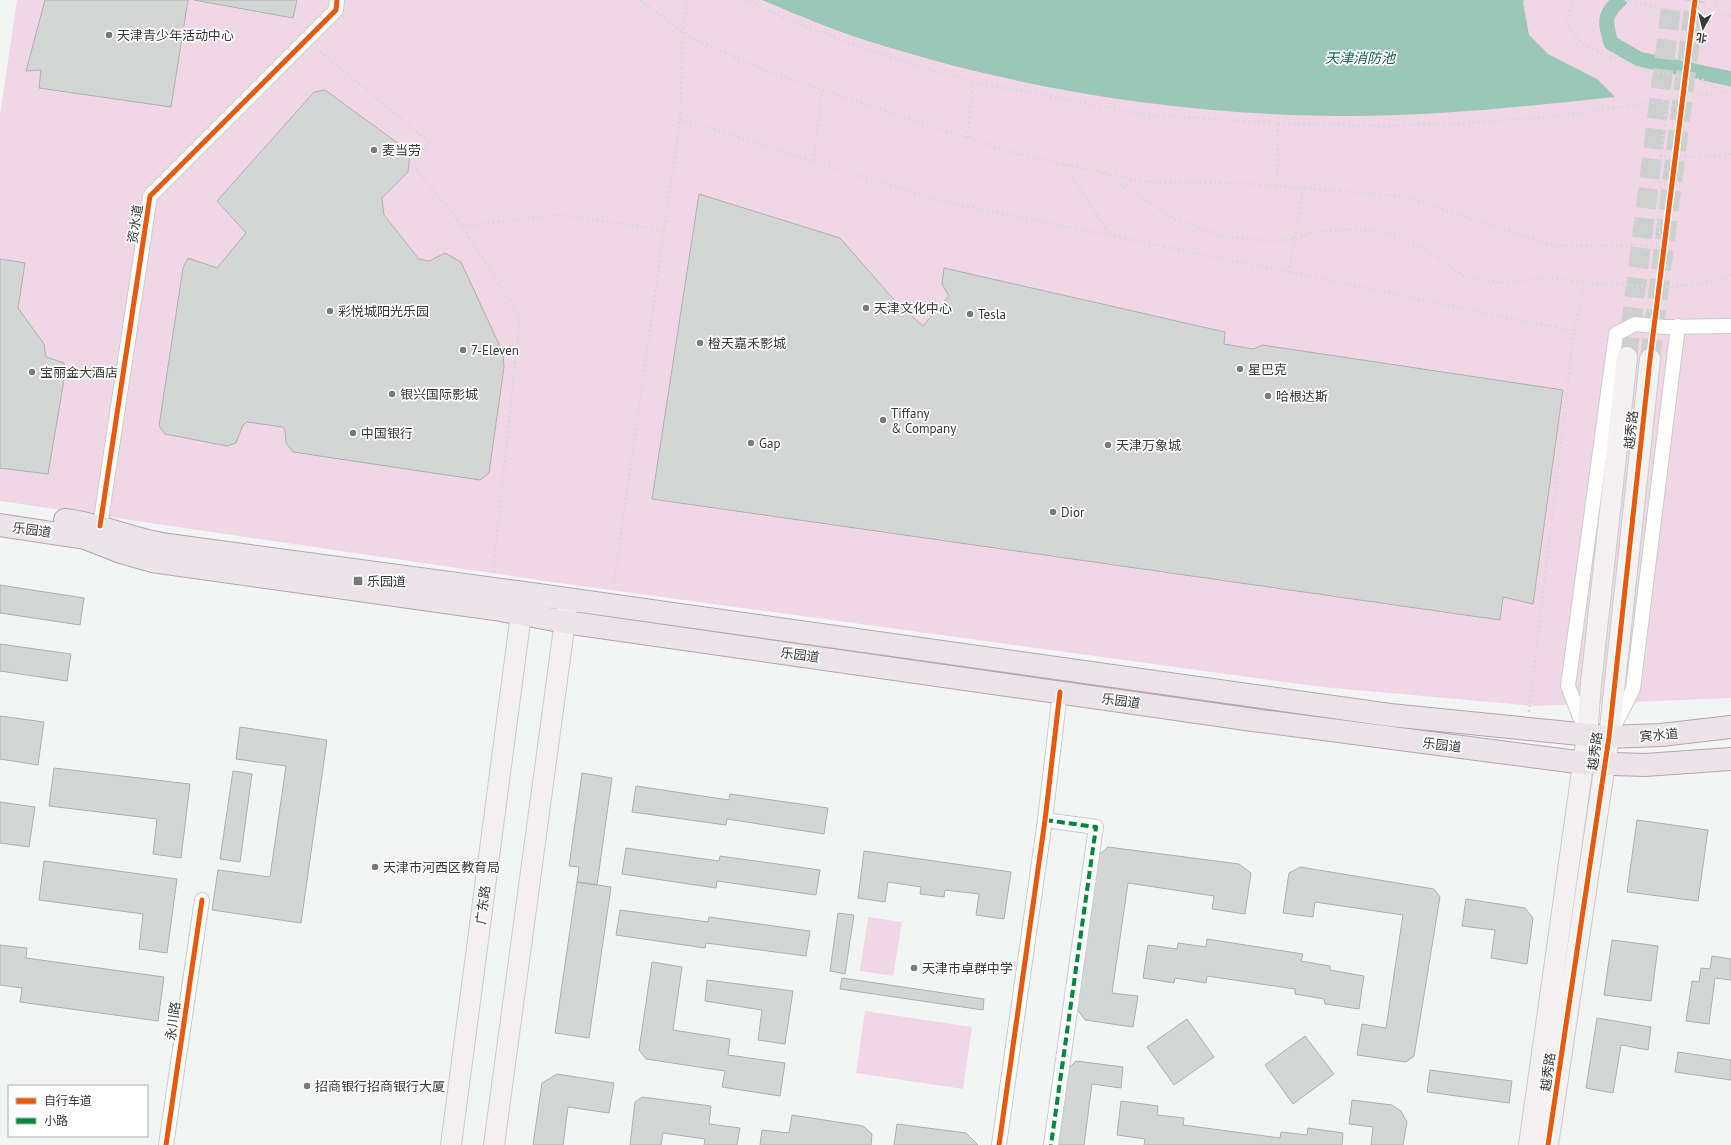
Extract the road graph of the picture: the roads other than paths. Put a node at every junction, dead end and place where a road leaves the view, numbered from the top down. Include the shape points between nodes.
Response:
1 (337, 0) edge
2 (1731, 326) edge
3 (1677, 327) junction
4 (1731, 333) edge
5 (1627, 357) tunnel mouth
6 (1650, 359) tunnel mouth
7 (0, 511) edge
8 (0, 525) edge
9 (100, 526) junction
10 (524, 593) junction
11 (568, 599) junction
12 (521, 614) junction
13 (565, 622) junction
14 (1062, 670) junction
15 (1060, 692) junction
16 (1731, 727) edge
17 (1598, 737) junction
18 (1731, 759) edge
19 (1594, 763) junction
20 (1045, 820) junction
21 (202, 900) dead end
22 (166, 1145) edge
23 (451, 1145) edge
24 (494, 1145) edge
25 (998, 1145) edge
26 (1051, 1145) edge
27 (1529, 1145) edge
28 (1548, 1145) edge

1 - 9 street, 资水道 via 336,10 150,196
2 - 3 street
3 - 4 street
3 - 17 street via 1633,689
3 - 17 street via 1635,324 1616,334 1568,686
5 - 17 street, 越秀路 via 1592,676
6 - 17 street, 越秀路
7 - 9 main road, 乐园道
8 - 12 main road, 乐园道 via 85,538 152,561
9 - 10 main road, 乐园道 via 146,542 168,546
10 - 11 main road, 乐园道
10 - 12 street, 广东路
11 - 13 street
11 - 14 main road, 乐园道
12 - 13 main road, 乐园道
12 - 23 street, 广东路
13 - 15 main road, 乐园道
13 - 24 street
14 - 15 main road
14 - 17 main road, 乐园道 via 1390,715
15 - 19 main road, 乐园道 via 1253,720
15 - 20 street
16 - 17 main road, 宾水道 via 1661,735
17 - 19 street, 越秀路
18 - 19 main road via 1676,764
19 - 27 street, 越秀路
19 - 28 street, 越秀路
20 - 25 street
20 - 26 street via 1096,827
21 - 22 street, 永川路

